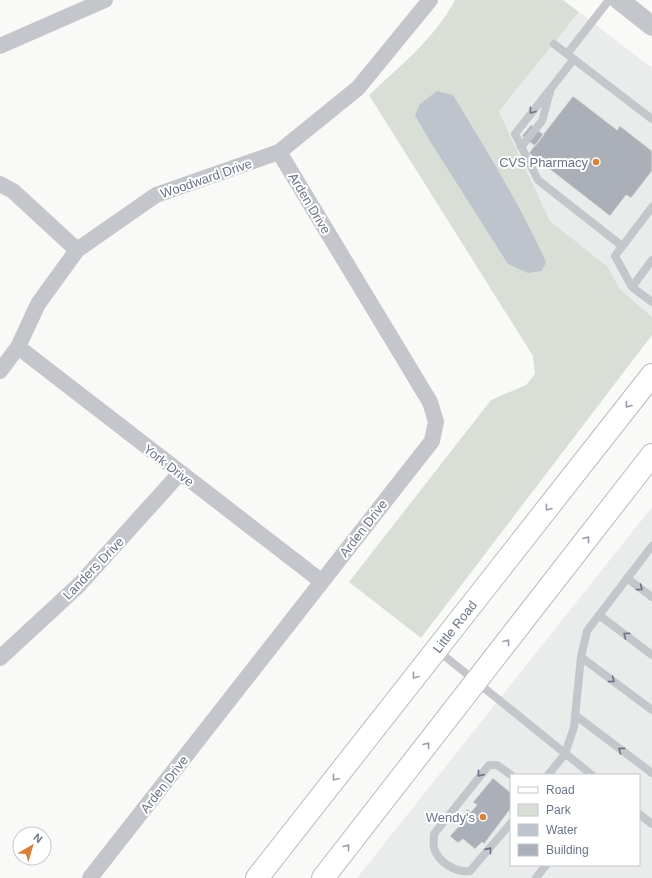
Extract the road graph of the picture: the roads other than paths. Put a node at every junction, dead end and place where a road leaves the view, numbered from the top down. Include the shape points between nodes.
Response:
1 (105, 0) edge
2 (430, 0) edge
3 (609, 0) edge
4 (619, 0) edge
5 (652, 26) edge
6 (554, 44) dead end
7 (0, 46) edge
8 (571, 56) junction
9 (551, 87) junction
10 (652, 119) edge
11 (521, 147) junction
12 (279, 152) junction
13 (0, 184) edge
14 (652, 207) edge
15 (622, 246) junction
16 (77, 250) junction
17 (652, 260) edge
18 (632, 287) junction
19 (652, 302) edge
20 (18, 347) junction
21 (0, 370) edge
22 (652, 375) edge
23 (652, 456) edge
24 (180, 473) junction
25 (652, 546) edge
26 (627, 578) junction
27 (321, 582) junction
28 (652, 598) edge
29 (599, 615) junction
30 (436, 650) junction
31 (652, 655) edge
32 (581, 657) junction
33 (0, 658) edge
34 (476, 681) junction
35 (652, 710) edge
36 (575, 715) junction
37 (565, 754) junction
38 (652, 773) edge
39 (510, 774) edge
40 (549, 774) edge
41 (591, 774) edge
42 (640, 815) edge
43 (510, 824) edge
44 (652, 824) edge
45 (545, 866) edge
46 (90, 878) edge
47 (257, 878) edge
48 (323, 878) edge
49 (536, 878) edge

1 - 7 street
2 - 12 street, Woodward Drive via 358,88
3 - 8 lane
4 - 5 street
6 - 8 lane
8 - 9 lane
8 - 10 lane
9 - 11 lane via 542,121
9 -> 11 lane via 515,134
11 - 15 lane via 538,180
12 - 16 street, Woodward Drive via 156,194
12 - 27 street, Arden Drive via 430,402 436,422 432,441
13 - 16 street via 13,191
14 - 15 lane
15 - 18 lane via 615,256
16 - 20 street, Woodward Drive via 38,304
17 - 18 lane
18 - 19 lane
20 - 21 street, Woodward Drive
20 - 24 street, York Drive
22 -> 30 main road, Little Road
34 -> 23 main road
24 - 27 street, York Drive
24 - 33 street, Landers Drive via 79,585
25 - 26 lane
26 -> 28 lane
26 - 29 lane
27 - 46 street, Arden Drive
31 -> 29 lane
29 - 32 lane via 587,631
30 - 34 lane
30 -> 47 main road, Little Road
32 -> 35 lane
32 - 36 lane
34 - 37 lane
48 -> 34 main road
36 - 37 lane
38 -> 36 lane
37 - 40 lane
37 - 41 lane
39 -> 43 lane via 498,765 489,765 434,834 433,846 447,864 462,872 470,871
42 - 44 lane
45 - 49 lane

